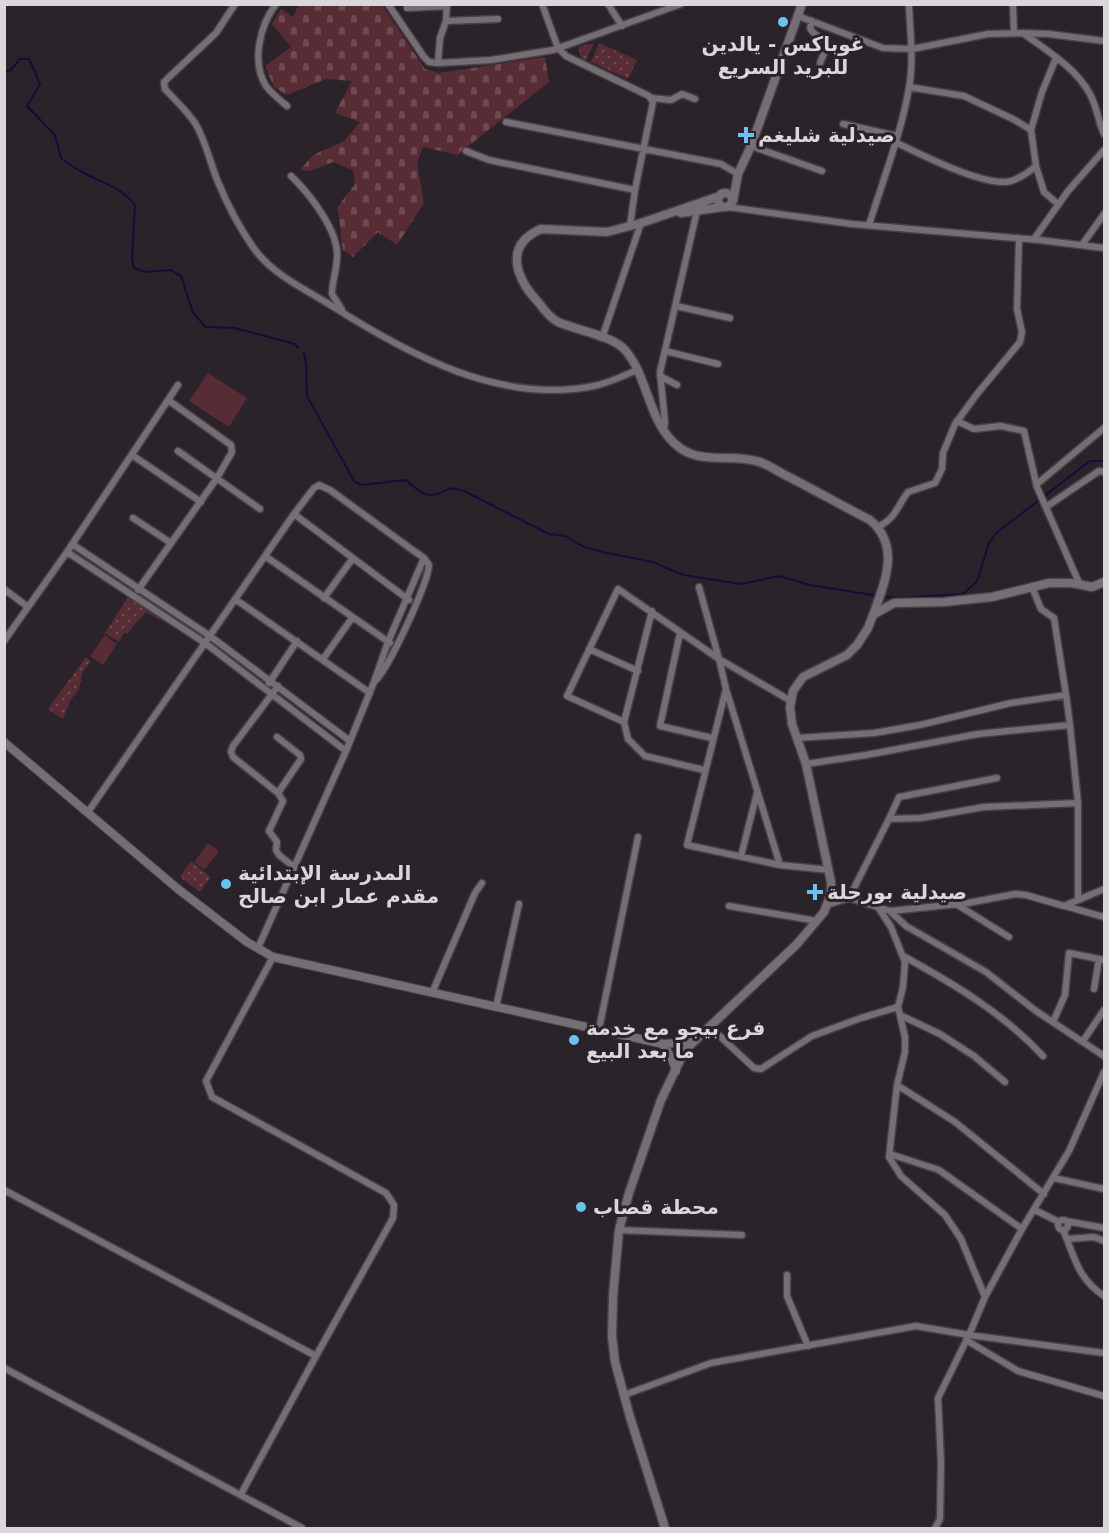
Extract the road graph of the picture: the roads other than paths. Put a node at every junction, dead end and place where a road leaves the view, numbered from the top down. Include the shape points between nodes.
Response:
1 (235, 4) edge
2 (276, 4) edge
3 (388, 4) edge
4 (542, 4) edge
5 (608, 4) edge
6 (681, 4) edge
7 (802, 4) edge
8 (909, 4) edge
9 (1013, 4) edge
10 (447, 5) edge
11 (407, 9) dead end
12 (798, 16) junction
13 (498, 19) dead end
14 (446, 21) junction
15 (812, 21) junction
16 (622, 26) junction
17 (1014, 33) junction
18 (1023, 33) junction
19 (1040, 33) junction
20 (1104, 41) edge
21 (558, 48) junction
22 (912, 49) junction
23 (1044, 49) junction
24 (1056, 58) junction
25 (438, 63) junction
26 (820, 63) dead end
27 (909, 87) junction
28 (652, 98) junction
29 (695, 99) dead end
30 (287, 106) dead end
31 (506, 122) dead end
32 (843, 124) dead end
33 (1031, 130) junction
34 (1104, 134) edge
35 (896, 139) junction
36 (751, 146) junction
37 (642, 148) junction
38 (1104, 150) edge
39 (466, 151) dead end
40 (1036, 166) junction
41 (822, 171) dead end
42 (738, 174) junction
43 (291, 176) dead end
44 (635, 190) junction
45 (721, 195) junction
46 (1058, 204) junction
47 (728, 205) junction
48 (697, 211) junction
49 (1104, 214) edge
50 (662, 216) junction
51 (641, 223) junction
52 (869, 225) junction
53 (630, 226) junction
54 (1019, 238) junction
55 (1034, 239) junction
56 (1082, 245) junction
57 (1104, 248) edge
58 (676, 306) junction
59 (346, 315) junction
60 (730, 318) dead end
61 (602, 338) junction
62 (665, 351) junction
63 (718, 364) dead end
64 (637, 370) junction
65 (660, 376) junction
66 (178, 385) dead end
67 (677, 385) dead end
68 (168, 400) junction
69 (957, 422) junction
70 (1104, 428) edge
71 (664, 429) junction
72 (178, 451) dead end
73 (132, 455) junction
74 (1104, 472) edge
75 (217, 478) junction
76 (1036, 484) junction
77 (201, 502) junction
78 (1043, 502) junction
79 (260, 509) dead end
80 (294, 514) junction
81 (133, 518) dead end
82 (878, 527) junction
83 (171, 543) junction
84 (72, 544) junction
85 (67, 552) junction
86 (265, 556) junction
87 (353, 558) junction
88 (424, 558) junction
89 (1104, 582) edge
90 (1080, 585) junction
91 (140, 587) junction
92 (699, 587) dead end
93 (1032, 587) junction
94 (4, 589) edge
95 (134, 595) junction
96 (324, 598) junction
97 (235, 599) junction
98 (407, 599) junction
99 (415, 603) junction
100 (28, 607) junction
101 (652, 611) junction
102 (873, 615) junction
103 (352, 618) junction
104 (680, 633) junction
105 (210, 636) junction
106 (4, 641) edge
107 (297, 641) junction
108 (388, 642) junction
109 (205, 643) junction
110 (396, 647) junction
111 (589, 649) junction
112 (323, 659) junction
113 (719, 659) junction
114 (638, 671) junction
115 (271, 680) junction
116 (374, 682) junction
117 (278, 686) junction
118 (265, 688) junction
119 (726, 689) junction
120 (370, 693) junction
121 (272, 694) junction
122 (1066, 695) junction
123 (791, 701) junction
124 (624, 722) junction
125 (1070, 725) junction
126 (277, 737) dead end
127 (712, 738) junction
128 (797, 738) junction
129 (350, 741) junction
130 (4, 742) edge
131 (346, 751) junction
132 (806, 764) junction
133 (704, 770) junction
134 (998, 778) dead end
135 (757, 792) junction
136 (278, 793) junction
137 (1078, 803) junction
138 (88, 812) junction
139 (889, 819) junction
140 (638, 837) dead end
141 (741, 856) junction
142 (780, 865) junction
143 (294, 867) junction
144 (829, 870) junction
145 (482, 883) dead end
146 (1104, 889) edge
147 (849, 898) junction
148 (1078, 899) junction
149 (519, 904) dead end
150 (956, 904) junction
151 (827, 905) junction
152 (729, 906) dead end
153 (1064, 906) junction
154 (878, 907) junction
155 (890, 911) junction
156 (1104, 917) edge
157 (817, 921) junction
158 (1009, 937) dead end
159 (258, 948) junction
160 (902, 956) junction
161 (273, 957) junction
162 (1102, 960) edge
163 (1094, 989) dead end
164 (432, 993) junction
165 (496, 1007) junction
166 (898, 1007) junction
167 (1104, 1010) edge
168 (900, 1015) junction
169 (1053, 1022) junction
170 (709, 1026) junction
171 (598, 1029) junction
172 (699, 1036) junction
173 (1083, 1041) junction
174 (663, 1044) junction
175 (1043, 1056) dead end
176 (1104, 1056) edge
177 (676, 1071) junction
178 (1104, 1072) edge
179 (1005, 1082) dead end
180 (897, 1085) junction
181 (890, 1154) junction
182 (1054, 1178) junction
183 (1104, 1189) edge
184 (4, 1190) edge
185 (1044, 1194) junction
186 (1035, 1210) junction
187 (1062, 1222) junction
188 (1104, 1228) edge
189 (1022, 1229) junction
190 (620, 1230) junction
191 (742, 1235) dead end
192 (1067, 1239) junction
193 (1104, 1241) edge
194 (787, 1275) dead end
195 (1104, 1296) edge
196 (985, 1297) junction
197 (968, 1338) junction
198 (808, 1346) junction
199 (1104, 1353) edge
200 (316, 1356) junction
201 (4, 1368) edge
202 (624, 1395) junction
203 (1104, 1395) edge
204 (241, 1494) junction
205 (302, 1528) edge
206 (665, 1528) edge
207 (935, 1528) edge

1 - 59 street via 216,33 164,82 165,89 195,124 231,210 255,250 280,275
2 - 30 street via 260,42 258,66 266,86
3 - 25 street via 424,57
4 - 21 street
5 - 16 street
6 - 16 street
7 - 12 main road
8 - 22 street
9 - 17 street
10 - 11 street
10 - 14 street
12 - 15 street
12 - 36 main road
13 - 14 street
14 - 25 street
15 - 22 street via 883,48
15 - 26 street via 811,31 822,37 826,46
16 - 21 street
17 - 18 street
17 - 22 street via 988,34
18 - 19 street
18 - 23 street
19 - 20 street
19 - 23 street
21 - 25 street via 491,60
21 - 28 street via 566,56
22 - 27 street
23 - 24 street
24 - 33 street
24 - 34 street via 1089,93
27 - 33 street via 964,96
27 - 35 street
28 - 29 street via 671,100 682,94
28 - 37 street via 654,105
31 - 37 street
32 - 35 street
33 - 40 street
35 - 40 street via 958,170 991,180 1012,181
35 - 52 street
36 - 41 street
36 - 42 main road
37 - 42 street via 721,164
37 - 44 street
38 - 46 street
39 - 44 street via 489,160
40 - 46 street via 1044,192
42 - 45 main road
42 - 47 main road
43 - 59 street via 313,201 333,236 338,259 332,294
44 - 53 street
45 - 47 main road via 718,202
45 - 47 main road via 728,193 732,197
45 - 50 main road
46 - 55 street
47 - 48 main road
47 - 52 street
48 - 50 main road
48 - 58 street
49 - 56 street
50 - 51 main road
51 - 53 main road
51 - 61 street
52 - 54 street
53 - 61 main road via 607,232 541,229 525,240 516,258 524,286 547,313 556,321
54 - 55 street
54 - 69 street via 1020,342
55 - 56 street
56 - 57 street
58 - 60 street
58 - 62 street
59 - 64 street via 436,364 501,384 542,389 594,386
61 - 64 main road via 623,347
62 - 63 street
62 - 65 street
64 - 71 main road
65 - 67 street
65 - 71 street
66 - 68 street
68 - 73 street
68 - 75 street via 231,444 232,452
69 - 76 street via 974,429 1001,426 1024,431
69 - 82 street via 946,442 942,469 935,483 908,492 897,512
70 - 76 street
71 - 82 main road via 680,448 691,454 757,461
72 - 75 street
73 - 77 street
73 - 84 street
74 - 78 street via 1098,471
75 - 77 street
75 - 79 street
76 - 78 street
77 - 83 street
78 - 90 street
80 - 86 street
80 - 87 street
80 - 88 street via 314,488 325,487
81 - 83 street
82 - 102 main road via 889,551
83 - 91 street
84 - 85 street
84 - 91 street
85 - 95 street
85 - 100 street
86 - 96 street
86 - 97 street
87 - 96 street
87 - 98 street
88 - 98 street
88 - 99 street via 429,570
89 - 90 main road via 1092,587
90 - 93 main road via 1049,583
91 - 95 street
91 - 105 street
92 - 113 street
93 - 102 main road via 992,597 894,603
93 - 122 street via 1041,609 1054,618
94 - 100 street
95 - 109 street
96 - 103 street
97 - 105 street
97 - 107 street
98 - 99 street
98 - 108 street
99 - 110 street
100 - 106 street
101 - 104 street
101 - 111 street via 618,589
101 - 114 street
102 - 123 main road via 852,650 803,677
103 - 108 street
103 - 112 street
104 - 113 street
104 - 127 street via 660,726
105 - 109 street
105 - 115 street
107 - 112 street
107 - 115 street
108 - 110 street
108 - 116 street
109 - 118 street
109 - 138 street
110 - 116 street
111 - 114 street
111 - 124 street via 567,696
112 - 120 street
113 - 119 street
113 - 123 street
114 - 124 street
115 - 117 street
115 - 118 street
116 - 120 street
117 - 121 street
117 - 129 street
118 - 121 street
119 - 127 street
119 - 135 street
120 - 129 street
121 - 131 street
121 - 136 street via 231,752
122 - 125 street
122 - 128 street via 874,733
123 - 128 main road
124 - 133 street via 628,739 645,756
125 - 132 street via 978,734
125 - 137 street
126 - 136 street via 301,759
127 - 133 street
128 - 132 main road
129 - 131 street
130 - 138 street
131 - 143 street
132 - 144 main road
133 - 141 street via 687,845
134 - 139 street via 899,797
135 - 141 street
135 - 142 street
136 - 143 street via 283,801 269,831 277,842 279,855
137 - 139 street via 984,807 921,818
137 - 148 street
138 - 159 street via 178,889
139 - 147 street
140 - 171 street
141 - 142 street
142 - 144 street
143 - 159 street
144 - 151 main road via 831,894
145 - 164 street
146 - 148 street
147 - 151 street
147 - 154 street
148 - 153 street
149 - 165 street
150 - 153 street via 1015,894
150 - 155 street
150 - 158 street
151 - 157 main road
152 - 157 street
153 - 156 street
154 - 155 street
154 - 160 street
155 - 169 street via 906,926 986,972
157 - 170 main road
159 - 161 street
160 - 166 street via 905,962
160 - 175 street via 967,993 1011,1025
161 - 164 street
161 - 200 street via 206,1081 212,1097 386,1193 394,1205 393,1218
162 - 163 street
162 - 169 street via 1070,953 1065,995
164 - 165 street
165 - 171 street
166 - 168 street
166 - 170 street via 813,1036 760,1069 754,1068
167 - 173 street
168 - 179 street via 940,1034
168 - 180 street via 905,1052
169 - 173 street
170 - 172 main road
171 - 174 street
172 - 174 street
172 - 177 main road via 686,1050
173 - 176 street
174 - 177 street
177 - 190 main road via 638,1163
178 - 182 street
180 - 181 street
180 - 185 street via 955,1122
181 - 189 street via 939,1170
181 - 196 street via 902,1176 945,1215 964,1247
182 - 183 street
182 - 185 street
184 - 200 street
185 - 186 street
186 - 187 street
186 - 189 street
187 - 188 street
187 - 192 street via 1058,1227
189 - 196 street
190 - 191 street
190 - 202 main road via 612,1336
192 - 193 street via 1094,1237
192 - 195 street via 1079,1271
194 - 198 street via 787,1296
196 - 197 street
197 - 198 street via 916,1326
197 - 199 street
197 - 203 street via 1018,1371
197 - 207 street via 938,1398 940,1519
198 - 202 street via 711,1363
200 - 204 street
201 - 204 street
202 - 206 main road
204 - 205 street

